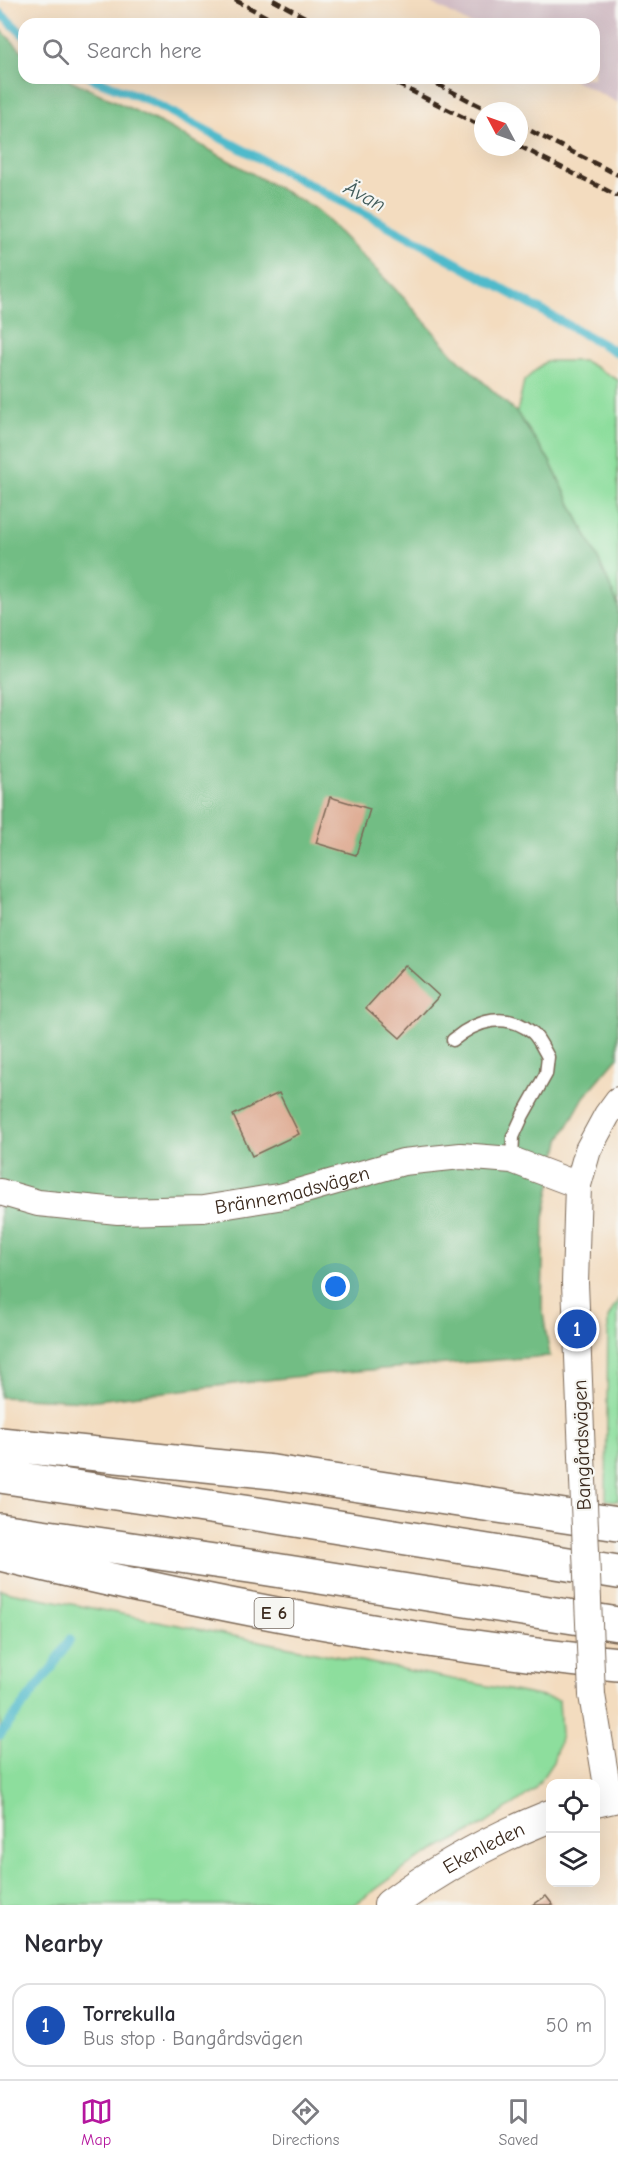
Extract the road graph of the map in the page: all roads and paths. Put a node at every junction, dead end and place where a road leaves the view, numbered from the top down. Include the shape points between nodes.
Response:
1 (453, 1040) dead end
2 (618, 1100) edge
3 (512, 1160) junction
4 (578, 1185) junction
5 (0, 1192) edge
6 (0, 1444) edge
7 (0, 1476) edge
8 (618, 1524) edge
9 (0, 1530) edge
10 (0, 1554) edge
11 (618, 1572) edge
12 (618, 1624) edge
13 (618, 1664) edge
14 (608, 1798) edge
15 (546, 1818) edge
16 (390, 1905) edge

1 - 3 lane via 466,1029 495,1019 511,1020 533,1034 548,1057 546,1074 513,1137
2 - 4 street, Bangårdsvägen via 588,1150
3 - 4 street, Brännemadsvägen
3 - 5 street, Brännemadsvägen via 460,1156 403,1162 284,1196 203,1209 118,1211 38,1203
4 - 14 street, Bangårdsvägen, bridge via 575,1283 592,1695
6 - 8 highway via 273,1472
7 - 11 highway
9 - 12 highway, E 6
10 - 13 highway, E 6 via 129,1585 380,1633
15 - 16 street, Ekenleden via 473,1853

